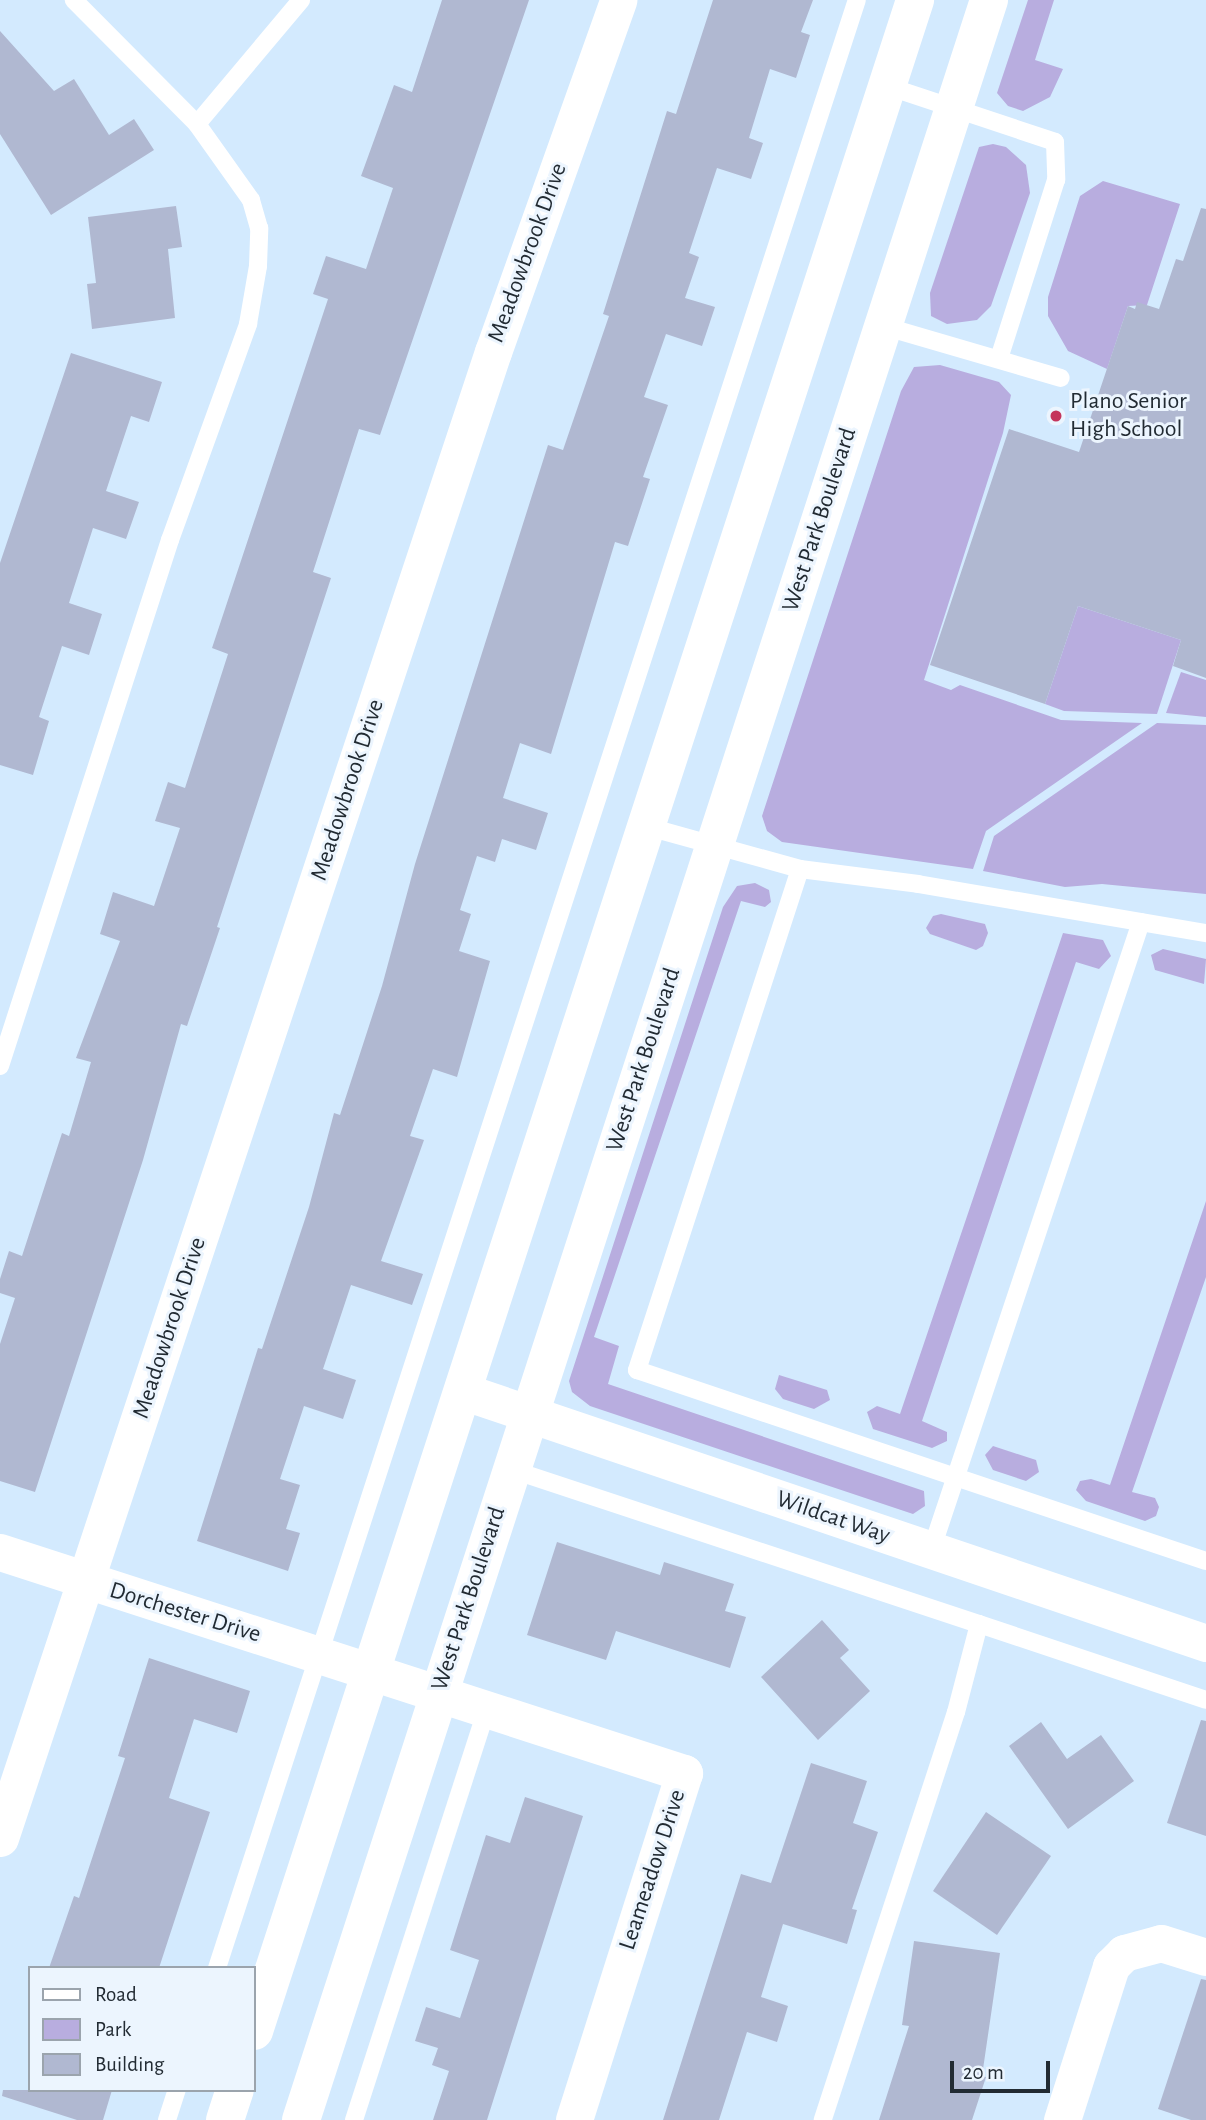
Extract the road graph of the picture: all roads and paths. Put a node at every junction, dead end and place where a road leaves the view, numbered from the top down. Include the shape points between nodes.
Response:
1 (74, 0) edge
2 (301, 0) edge
3 (618, 0) edge
4 (857, 0) edge
5 (915, 0) edge
6 (989, 0) edge
7 (887, 86) junction
8 (954, 108) junction
9 (197, 124) junction
10 (883, 326) junction
11 (999, 359) junction
12 (1061, 378) dead end
13 (645, 826) junction
14 (713, 848) junction
15 (800, 869) junction
16 (1140, 922) junction
17 (1206, 933) edge
18 (0, 1066) edge
19 (462, 1391) junction
20 (528, 1413) junction
21 (510, 1469) junction
22 (956, 1477) junction
23 (931, 1551) junction
24 (0, 1552) edge
25 (1206, 1561) edge
26 (85, 1583) junction
27 (979, 1624) junction
28 (1206, 1643) edge
29 (319, 1653) junction
30 (371, 1670) junction
31 (439, 1693) junction
32 (1206, 1700) edge
33 (487, 1709) junction
34 (0, 1838) edge
35 (1206, 1957) edge
36 (218, 1966) edge
37 (256, 2025) edge
38 (176, 2092) edge
39 (234, 2092) edge
40 (167, 2120) edge
41 (225, 2120) edge
42 (301, 2120) edge
43 (354, 2120) edge
44 (574, 2120) edge
45 (823, 2120) edge
46 (1062, 2120) edge

1 - 9 lane
2 - 9 lane
3 - 26 street, Meadowbrook Drive via 493,352
4 - 29 lane
5 - 7 main road
6 - 8 main road, West Park Boulevard
7 - 8 lane
7 - 13 main road
8 - 10 main road, West Park Boulevard
8 - 11 lane via 1055,142 1056,180
9 - 18 lane via 251,200 259,229 248,324 170,540
10 - 11 lane
10 - 14 main road, West Park Boulevard
11 - 12 lane
13 - 14 lane
13 - 19 main road
14 - 15 lane
14 - 20 main road, West Park Boulevard
15 - 16 lane
15 - 22 lane via 637,1370
16 - 17 lane
16 - 22 lane
19 - 20 street, Wildcat Way
19 - 30 main road
20 - 21 main road, West Park Boulevard
20 - 23 street, Wildcat Way
21 - 27 lane
21 - 31 main road, West Park Boulevard
22 - 23 lane
22 - 25 lane
23 - 28 street, Wildcat Way
24 - 26 street, Dorchester Drive
26 - 29 street, Dorchester Drive
26 - 34 street, Meadowbrook Drive
27 - 32 lane
27 - 45 lane via 956,1712
29 - 30 street, Dorchester Drive
29 - 36 lane
30 - 31 street, Leameadow Drive
30 - 37 main road
31 - 33 street, Leameadow Drive
31 - 42 main road, West Park Boulevard
33 - 43 lane
33 - 44 street, Leameadow Drive via 684,1773
35 - 46 street via 1151,1944 1124,1953 1111,1966
38 - 40 lane
39 - 41 main road

